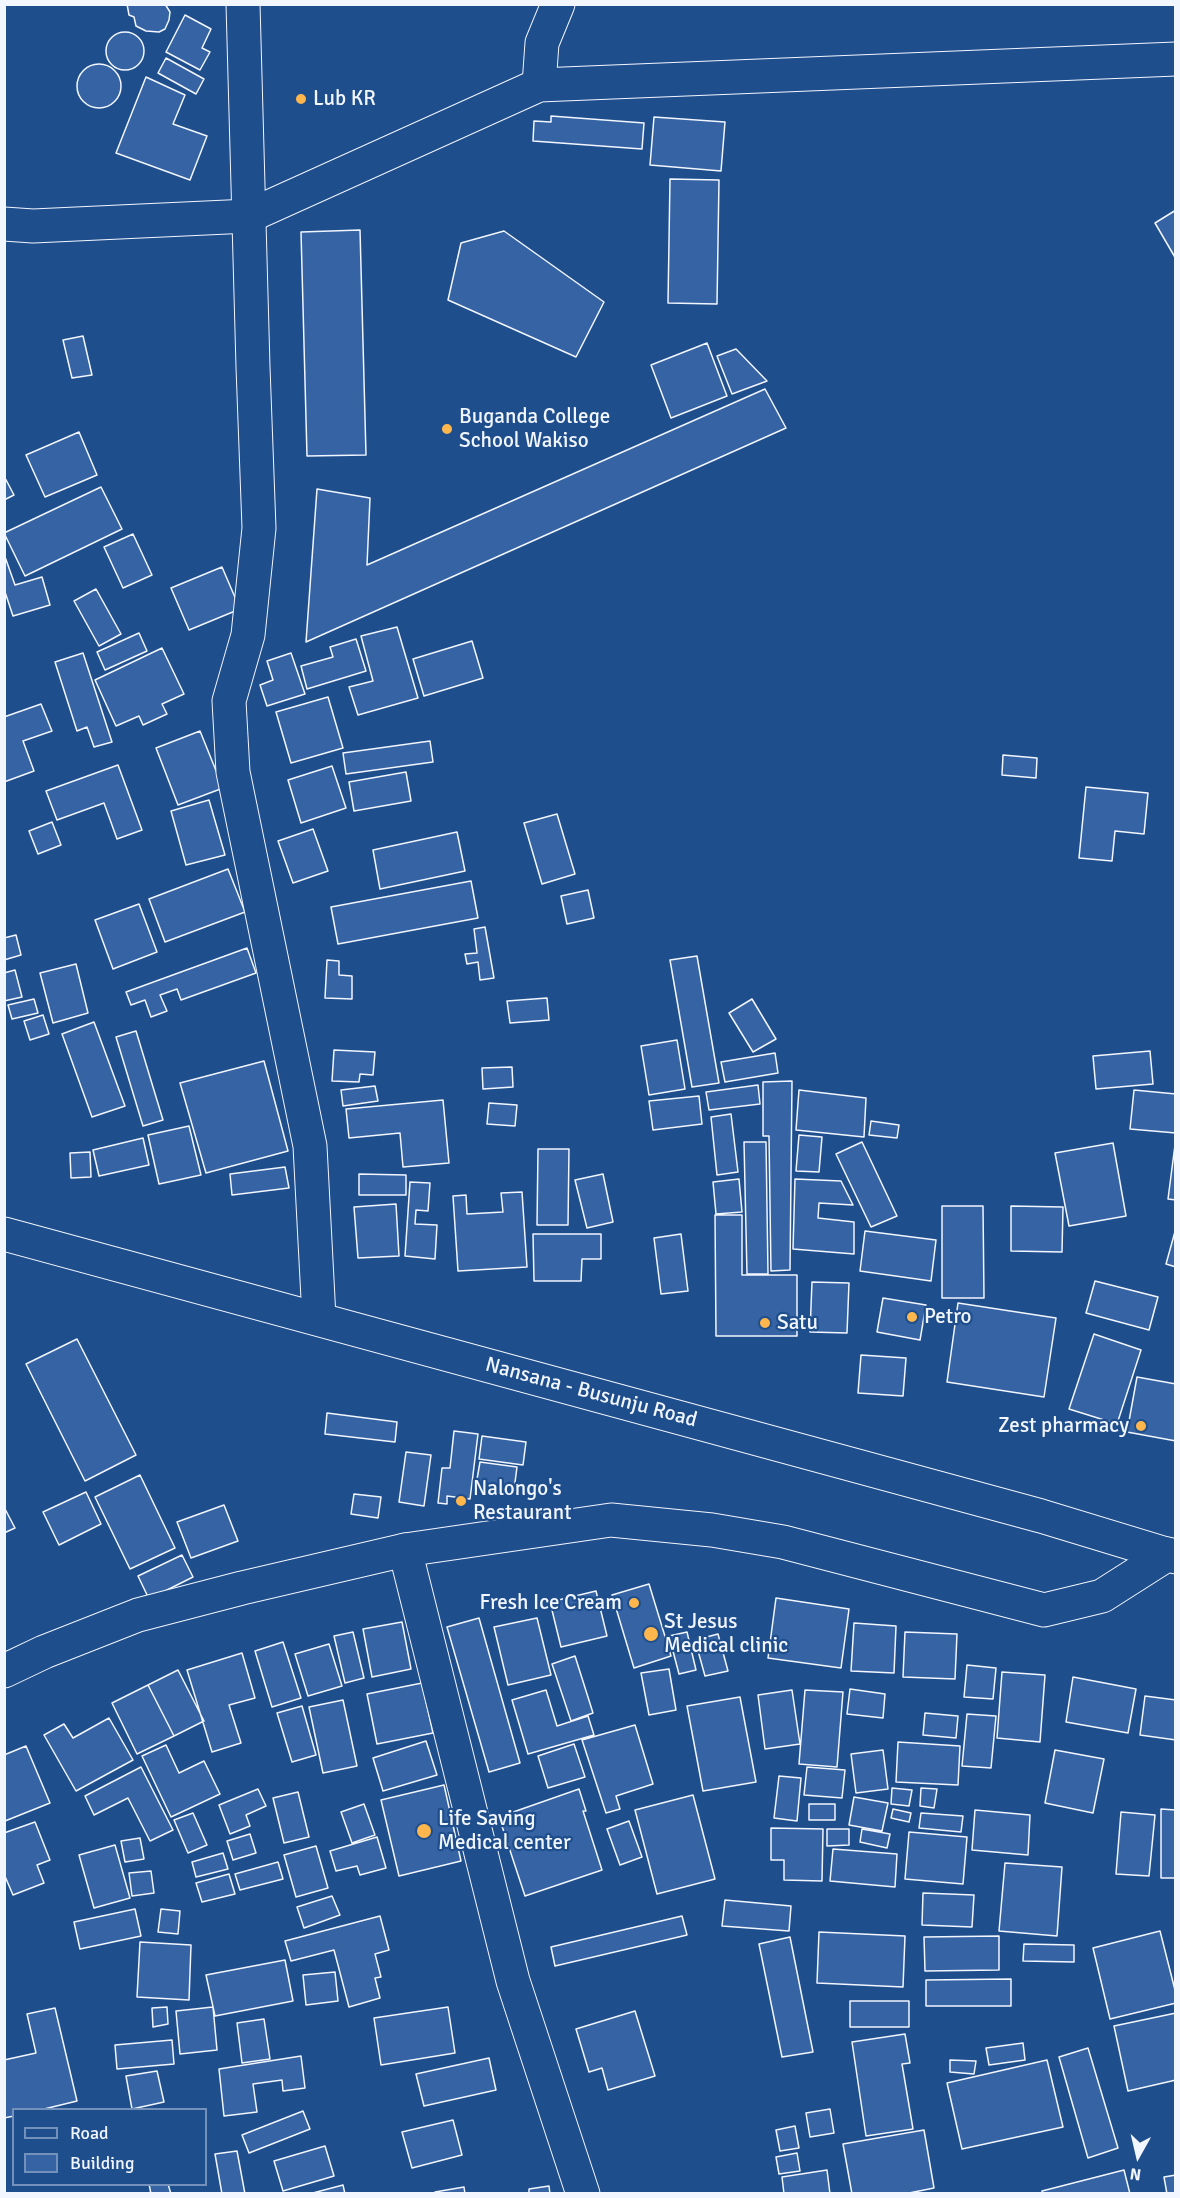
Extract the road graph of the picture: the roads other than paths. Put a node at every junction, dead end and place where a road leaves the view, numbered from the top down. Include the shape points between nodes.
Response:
1 (243, 4) edge
2 (558, 4) edge
3 (1176, 60) edge
4 (539, 85) junction
5 (249, 216) junction
6 (4, 224) edge
7 (4, 1234) edge
8 (319, 1318) junction
9 (405, 1550) junction
10 (1172, 1556) edge
11 (4, 1671) edge
12 (583, 2193) edge

1 - 5 street
2 - 4 street via 542,43
3 - 4 street
4 - 5 street
5 - 6 street
5 - 8 street via 259,528 248,635 229,701 233,772 310,1146
7 - 8 street, Nansana - Busunju Road
8 - 10 street, Nansana - Busunju Road via 1041,1516
9 - 10 street via 611,1520 783,1542 1044,1610 1102,1596
9 - 11 street via 138,1615
9 - 12 street via 513,1982

